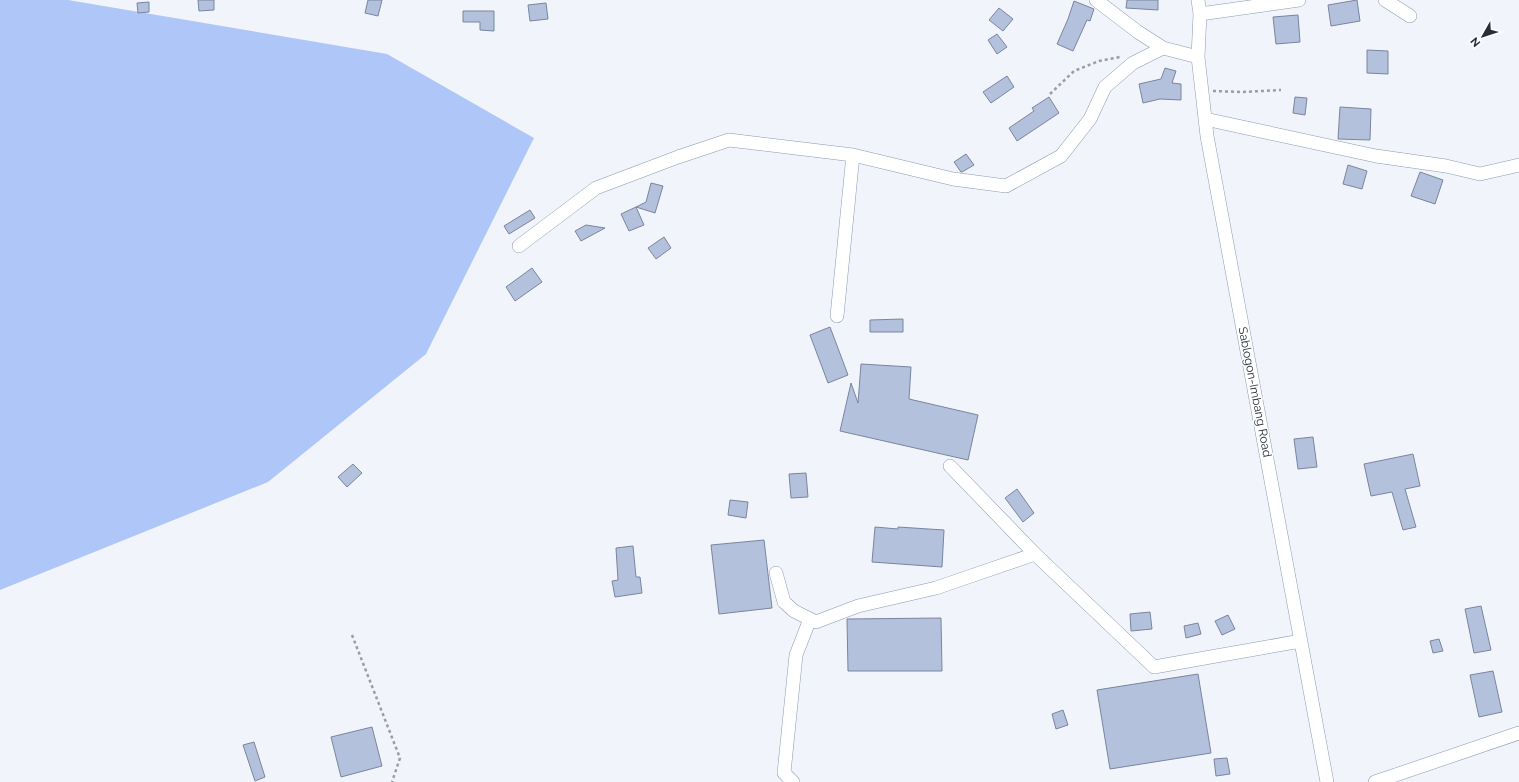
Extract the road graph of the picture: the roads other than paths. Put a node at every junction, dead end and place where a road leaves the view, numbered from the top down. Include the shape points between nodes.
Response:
1 (1096, 0) edge
2 (1198, 0) edge
3 (1299, 0) edge
4 (1385, 0) edge
5 (1200, 14) junction
6 (1410, 16) dead end
7 (1163, 48) junction
8 (1198, 57) junction
9 (1205, 119) junction
10 (853, 155) junction
11 (1519, 165) edge
12 (519, 246) dead end
13 (837, 316) dead end
14 (950, 466) dead end
15 (1035, 554) junction
16 (776, 573) dead end
17 (810, 619) junction
18 (1301, 641) junction
19 (1519, 732) edge
20 (793, 782) edge
21 (1327, 782) edge
22 (1375, 782) edge

1 - 7 street
2 - 5 street, Sablogon-Imbang Road
3 - 5 street
4 - 6 street
5 - 8 street, Sablogon-Imbang Road
7 - 8 street
7 - 10 street via 1133,63 1104,87 1090,119 1062,156 1006,186 953,179
8 - 9 street, Sablogon-Imbang Road
9 - 11 street via 1376,156 1446,166 1480,174
9 - 18 street, Sablogon-Imbang Road
10 - 12 street via 729,140 678,156 596,188
10 - 13 street
14 - 15 street
15 - 17 street via 936,588 858,606 816,622
15 - 18 street via 1154,667
16 - 17 street via 784,602 794,611
17 - 20 street via 796,655 784,773
18 - 21 street, Sablogon-Imbang Road
19 - 22 street

